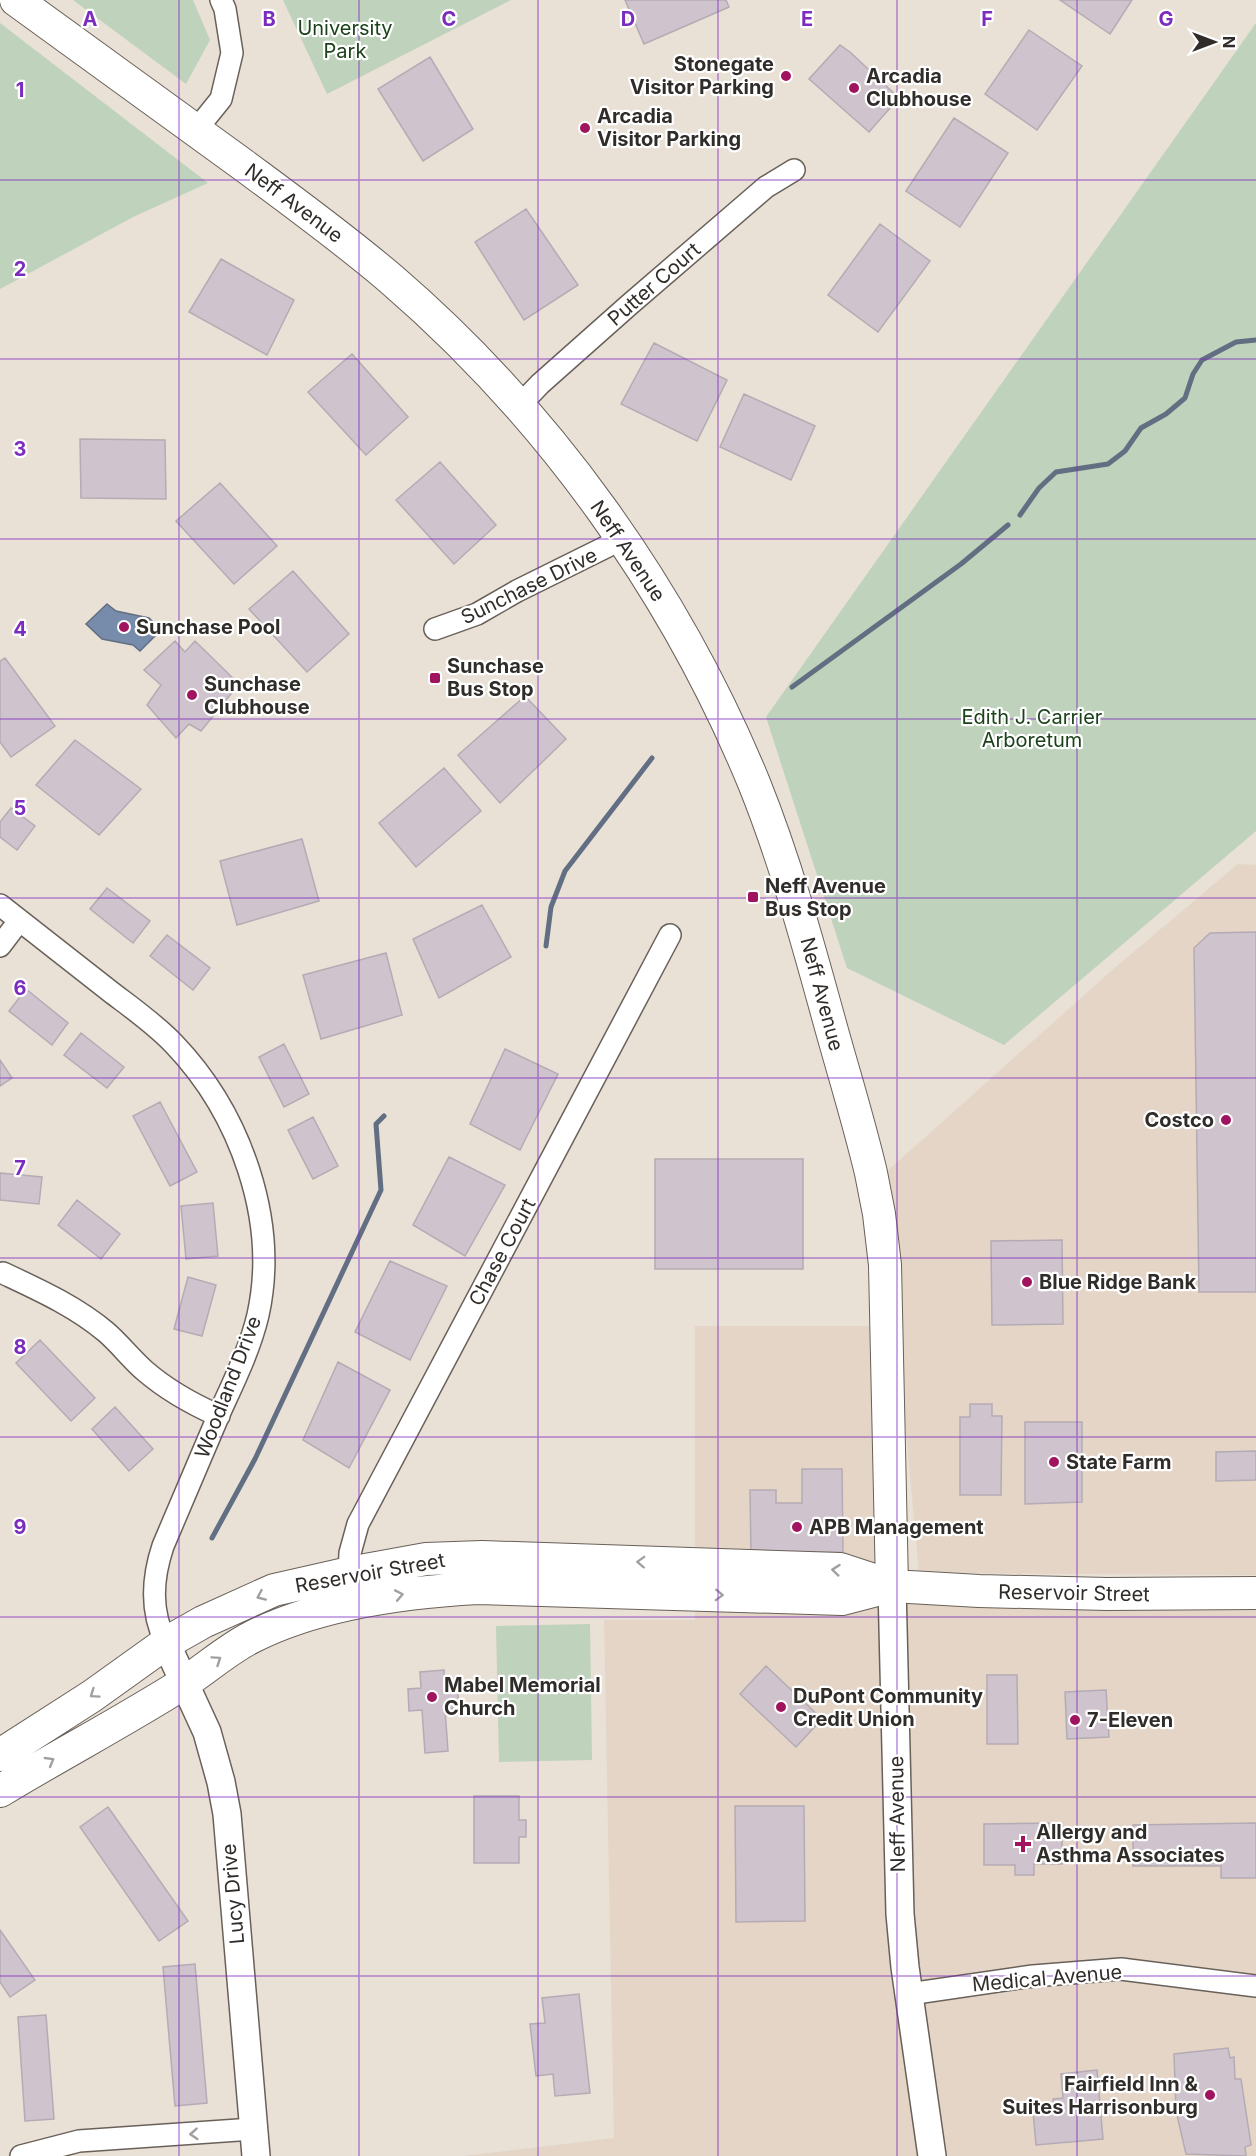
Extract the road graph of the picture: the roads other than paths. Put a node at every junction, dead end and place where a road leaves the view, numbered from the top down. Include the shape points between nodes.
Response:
1 (16, 0) edge
2 (221, 0) edge
3 (196, 130) junction
4 (794, 170) dead end
5 (519, 406) junction
6 (622, 539) junction
7 (435, 629) dead end
8 (0, 905) edge
9 (19, 921) junction
10 (670, 935) dead end
11 (0, 946) edge
12 (3, 1273) dead end
13 (219, 1416) junction
14 (348, 1573) junction
15 (892, 1586) junction
16 (1256, 1593) edge
17 (166, 1643) junction
18 (184, 1683) junction
19 (0, 1755) edge
20 (0, 1791) edge
21 (1256, 1986) edge
22 (909, 1994) junction
23 (252, 2149) edge
24 (21, 2156) edge
25 (932, 2156) edge

1 - 3 main road, Neff Avenue
2 - 3 street via 232,54 221,99
3 - 5 main road, Neff Avenue via 393,280
4 - 5 street, Putter Court via 766,188 680,261
5 - 6 main road, Neff Avenue
6 - 7 street, Sunchase Drive via 477,615
6 - 15 main road, Neff Avenue via 701,671 758,794 799,911 866,1153 885,1265
8 - 9 street, Woodland Drive
9 - 11 street
9 - 13 street, Woodland Drive via 173,1043 213,1093 242,1151 261,1228 261,1294 252,1335
10 - 14 street, Chase Court via 358,1524
12 - 13 street via 77,1311 106,1332 164,1386
13 - 17 street, Woodland Drive via 157,1564 155,1610
15 -> 14 main road, Reservoir Street via 840,1569 516,1557 426,1559
14 -> 17 main road, Reservoir Street via 274,1590
15 - 16 main road, Reservoir Street via 1107,1594
18 -> 15 main road, Reservoir Street via 251,1638 293,1620 418,1591 478,1588 842,1599
15 - 22 street, Neff Avenue via 898,1864
17 - 18 street, Lucy Drive
17 -> 19 main road, Reservoir Street
20 -> 18 main road, Reservoir Street
18 - 23 street, Lucy Drive via 207,1732 227,1814
21 - 22 street, Medical Avenue via 1121,1969 1033,1976
22 - 25 street, Neff Avenue
23 -> 24 street via 79,2140

